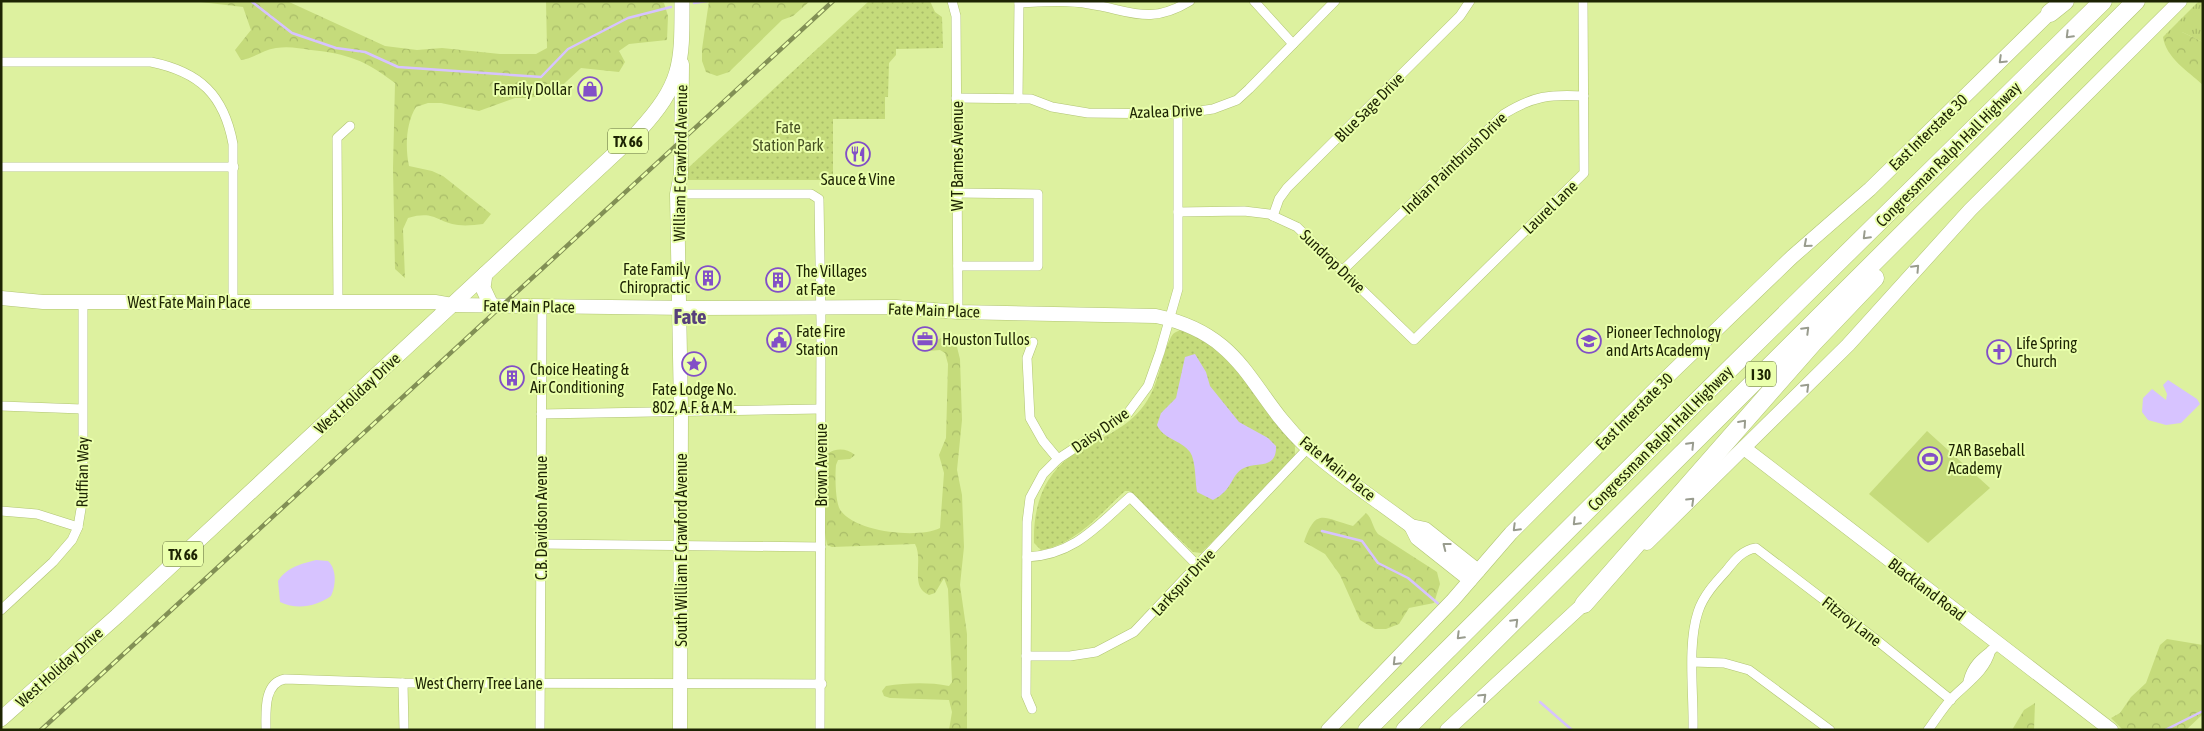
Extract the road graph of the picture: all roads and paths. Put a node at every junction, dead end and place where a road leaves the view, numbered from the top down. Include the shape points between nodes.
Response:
1 (682, 1) edge
2 (952, 1) edge
3 (1190, 1) edge
4 (1254, 1) edge
5 (1335, 1) edge
6 (1470, 1) edge
7 (1584, 1) edge
8 (2103, 1) edge
9 (2136, 1) edge
10 (2180, 1) edge
11 (1019, 2) edge
12 (2059, 5) edge
13 (2118, 19) junction
14 (1294, 44) junction
15 (682, 46) junction
16 (1, 62) edge
17 (1584, 96) junction
18 (956, 98) junction
19 (1018, 99) junction
20 (1178, 114) junction
21 (350, 126) dead end
22 (1, 167) edge
23 (234, 167) junction
24 (957, 193) junction
25 (677, 194) junction
26 (1178, 212) junction
27 (1273, 216) junction
28 (958, 266) junction
29 (1343, 270) junction
30 (485, 274) junction
31 (1, 298) edge
32 (233, 301) junction
33 (83, 302) junction
34 (338, 302) junction
35 (376, 302) joint
36 (452, 305) junction
37 (491, 305) junction
38 (542, 306) junction
39 (678, 308) junction
40 (821, 308) junction
41 (958, 312) junction
42 (1170, 319) junction
43 (1414, 340) joint
44 (1033, 342) dead end
45 (679, 370) joint
46 (1, 406) edge
47 (82, 409) junction
48 (820, 409) junction
49 (682, 410) junction
50 (541, 414) junction
51 (1308, 448) junction
52 (1744, 448) junction
53 (1058, 459) junction
54 (1, 511) edge
55 (78, 528) junction
56 (541, 544) junction
57 (681, 544) junction
58 (821, 547) junction
59 (1027, 557) junction
60 (1198, 566) junction
61 (1474, 576) junction
62 (1584, 604) junction
63 (1, 610) edge
64 (1994, 646) junction
65 (1026, 656) junction
66 (1693, 662) junction
67 (403, 683) junction
68 (542, 683) junction
69 (680, 684) junction
70 (822, 684) junction
71 (1951, 700) junction
72 (1032, 709) dead end
73 (1, 719) edge
74 (266, 730) edge
75 (404, 730) edge
76 (540, 730) edge
77 (680, 730) edge
78 (820, 730) edge
79 (1328, 730) edge
80 (1367, 730) edge
81 (1405, 730) edge
82 (1447, 730) edge
83 (1693, 730) edge
84 (1830, 730) edge
85 (1928, 730) edge
86 (2111, 730) edge

1 - 15 main road, TX 66
2 - 18 street, W T Barnes Avenue via 956,16
3 - 11 street via 1175,10 1134,15 1090,4
4 - 14 street
5 - 14 street, Azalea Drive
6 - 27 street, Blue Sage Drive via 1460,16 1287,188
7 - 17 street, Laurel Lane
8 -> 80 highway, Congressman Ralph Hall Highway / I 30
9 - 13 highway, Congressman Ralph Hall Highway / I 30
52 -> 10 main road via 1848,345 1970,210
11 - 19 street
12 -> 61 main road, East Interstate 30 via 1870,189 1792,257 1663,381 1511,534
62 -> 13 highway via 1831,322 2007,141
81 -> 13 highway, Congressman Ralph Hall Highway / I 30
14 - 20 street, Azalea Drive via 1237,100 1213,110
15 - 25 main road, William E Crawford Avenue via 681,174
15 - 30 main road, West Holiday Drive / TX 66 via 673,86 648,121
16 - 23 street via 151,62 185,72 207,87 221,106 229,123
17 - 29 street, Indian Paintbrush Drive via 1545,96 1525,101 1504,114
17 - 43 street, Laurel Lane via 1584,173
18 - 19 street, Azalea Drive
18 - 24 street, W T Barnes Avenue
19 - 20 street, Azalea Drive via 1088,112
20 - 26 street, Daisy Drive
21 - 34 street via 337,138
22 - 23 street
23 - 32 street
24 - 28 street, W T Barnes Avenue
24 - 28 street via 1038,194 1038,266
25 - 39 main road, William E Crawford Avenue
25 - 40 street, Brown Avenue via 811,194 819,199
26 - 27 street, Sundrop Drive via 1244,210
26 - 42 street, Daisy Drive via 1178,290
27 - 29 street, Sundrop Drive via 1298,227
28 - 41 street, W T Barnes Avenue
29 - 43 street, Sundrop Drive
30 - 36 main road, West Holiday Drive / TX 66
30 - 37 main road via 483,288
31 - 33 main road, West Fate Main Place
32 - 33 main road, West Fate Main Place
32 - 34 main road, West Fate Main Place
33 - 47 street, Ruffian Way
34 - 35 main road, West Fate Main Place
35 - 36 main road, Fate Main Place
36 - 37 main road, Fate Main Place
36 - 73 main road, West Holiday Drive / TX 66
37 - 38 main road, Fate Main Place
38 - 39 main road, Fate Main Place
38 - 50 street, C.B. Davidson Avenue
39 - 40 main road, Fate Main Place
39 - 45 main road, William E Crawford Avenue
40 - 41 main road, Fate Main Place via 896,307
40 - 48 street, Brown Avenue
41 - 42 main road, Fate Main Place via 1141,314
42 - 51 main road, Fate Main Place via 1204,332 1225,348 1245,368
42 - 53 street, Daisy Drive via 1148,386 1128,413
44 - 53 street via 1026,358 1030,418
45 - 49 main road, South William E Crawford Avenue
46 - 47 street
47 - 55 street, Ruffian Way via 83,498
48 - 49 street
48 - 58 street, Brown Avenue
49 - 50 street
49 - 57 main road, South William E Crawford Avenue
50 - 56 street, C.B. Davidson Avenue
51 - 60 street, Larkspur Drive
51 - 61 main road, Fate Main Place via 1411,526 1425,529
62 -> 52 main road
52 - 64 main road, Blackland Road
53 - 59 street, Daisy Drive via 1043,474 1030,498
54 - 55 street via 37,514
55 - 63 street, Ruffian Way via 62,552
56 - 57 street
56 - 68 street, C.B. Davidson Avenue
57 - 58 street
57 - 69 main road, South William E Crawford Avenue
58 - 70 street, Brown Avenue
59 - 60 street via 1048,556 1079,541 1130,497
59 - 65 street, Daisy Drive
60 - 65 street, Larkspur Drive via 1134,632 1116,643 1096,652 1070,656
61 -> 79 main road, East Interstate 30 via 1400,658
82 -> 62 main road
64 - 71 street via 1989,661 1978,675
64 - 86 main road, Blackland Road
65 - 72 street, Daisy Drive via 1026,695
66 - 71 street, Fitzroy Lane via 1696,622 1702,603 1734,561 1751,549 1759,549
66 - 83 street
66 - 84 street via 1724,663 1749,670
67 - 68 street, West Cherry Tree Lane
67 - 74 street, West Cherry Tree Lane via 278,680 271,687 266,705
67 - 75 street
68 - 69 street, West Cherry Tree Lane
68 - 76 street, C.B. Davidson Avenue
69 - 70 street, West Cherry Tree Lane
69 - 77 main road, South William E Crawford Avenue
70 - 78 street, Brown Avenue
71 - 85 street

